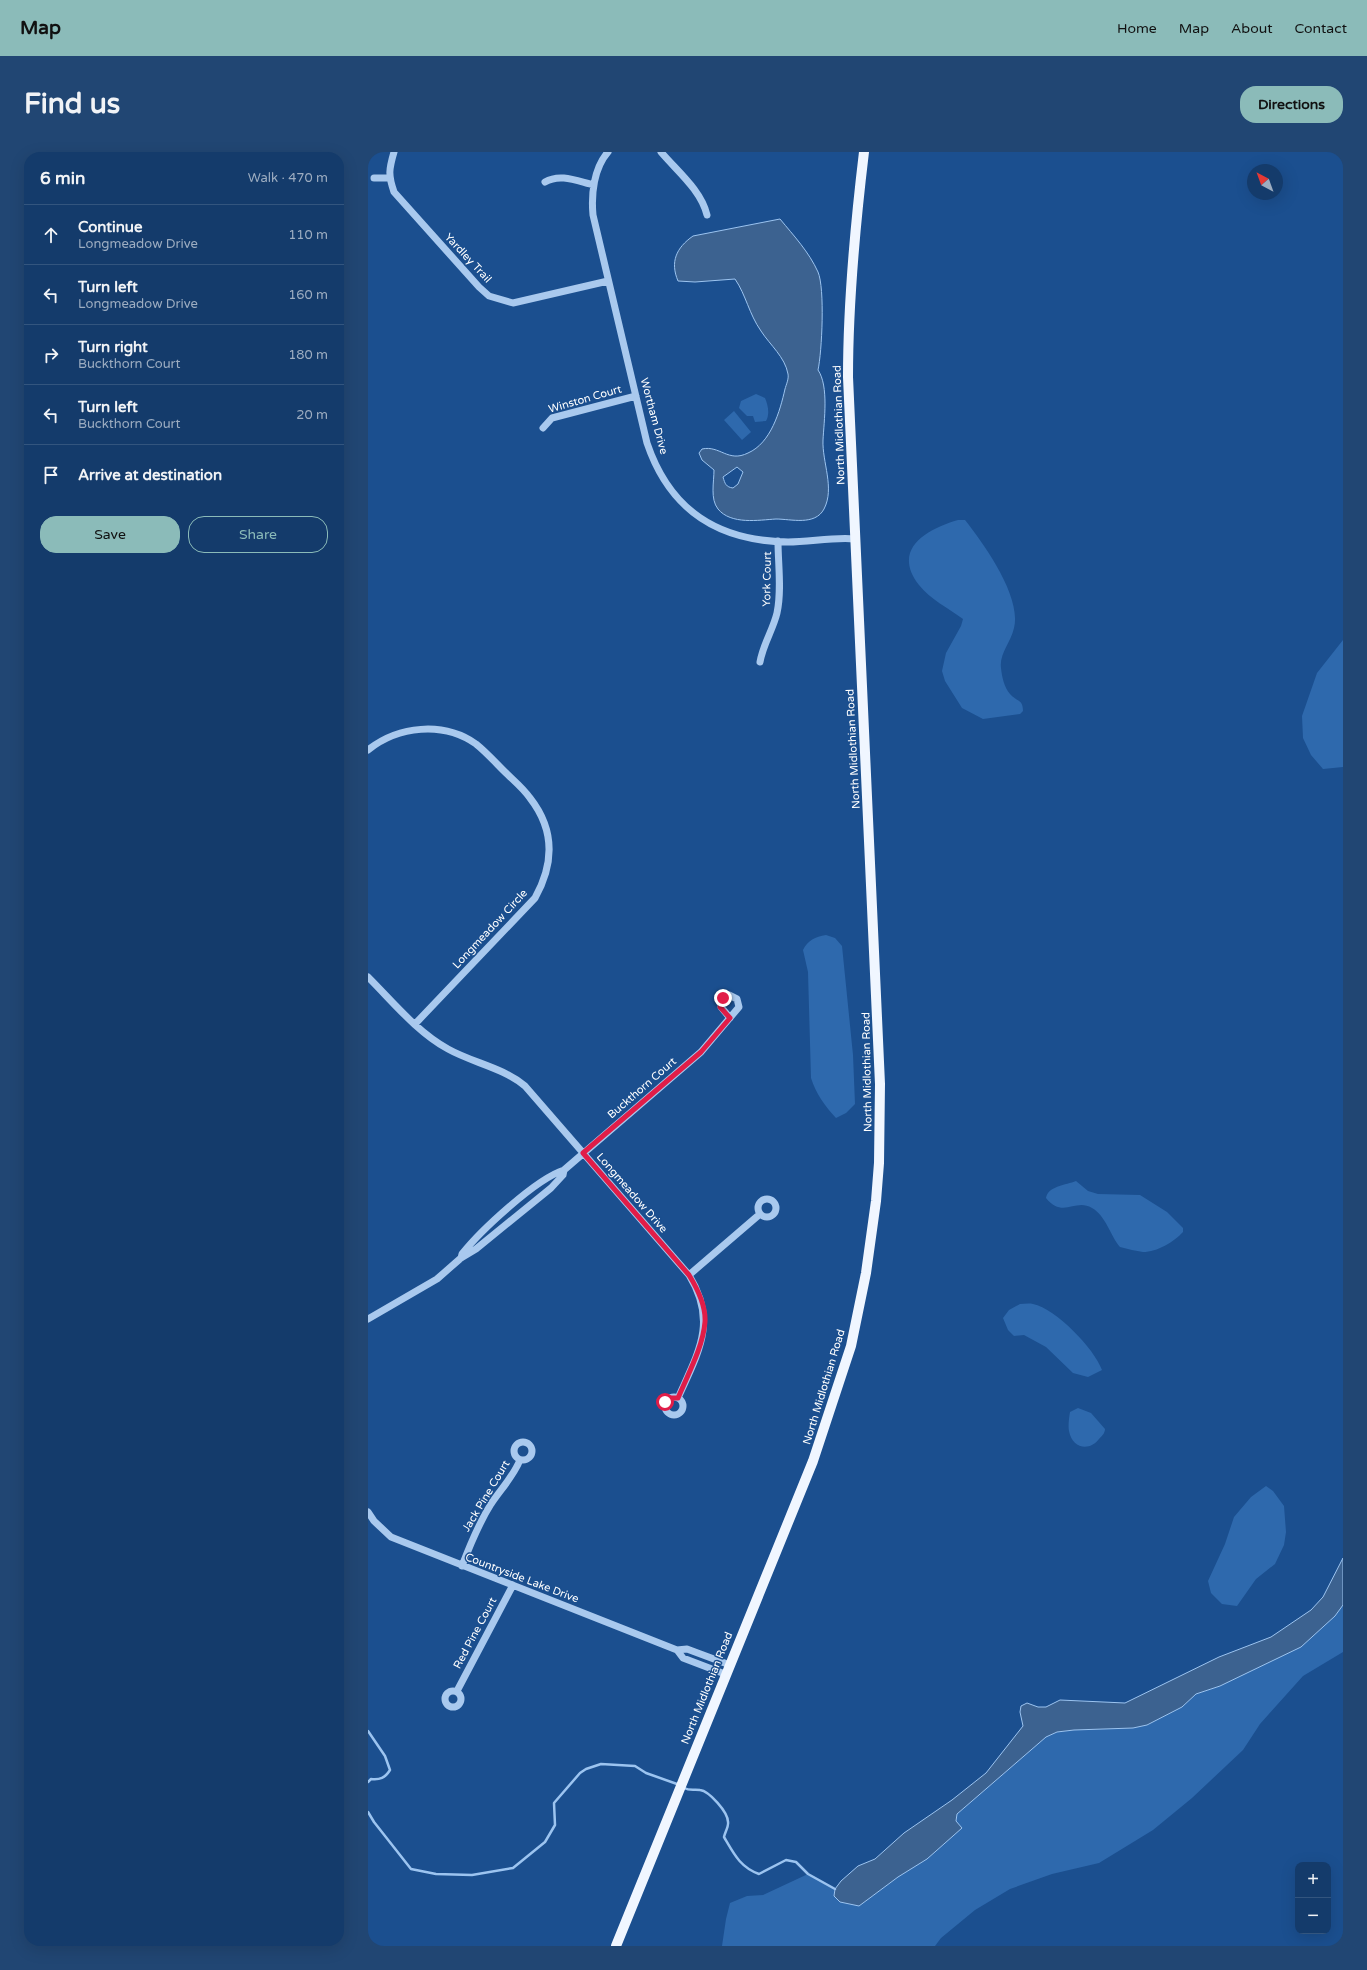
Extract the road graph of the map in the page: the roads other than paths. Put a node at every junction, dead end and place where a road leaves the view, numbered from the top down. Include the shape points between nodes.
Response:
1 (394, 152) edge
2 (608, 152) edge
3 (661, 152) edge
4 (864, 152) edge
5 (374, 178) dead end
6 (389, 178) junction
7 (545, 182) dead end
8 (594, 185) junction
9 (706, 215) dead end
10 (608, 281) junction
11 (636, 396) junction
12 (543, 428) dead end
13 (855, 539) junction
14 (778, 541) junction
15 (760, 662) dead end
16 (368, 750) edge
17 (368, 977) edge
18 (730, 1018) dead end
19 (416, 1024) junction
20 (583, 1153) junction
21 (564, 1170) junction
22 (760, 1214) dead end
23 (461, 1258) junction
24 (689, 1275) junction
25 (368, 1319) edge
26 (678, 1398) dead end
27 (520, 1460) dead end
28 (368, 1512) edge
29 (462, 1566) junction
30 (513, 1586) junction
31 (677, 1650) junction
32 (730, 1665) junction
33 (726, 1674) junction
34 (457, 1691) dead end
35 (616, 1946) edge

1 - 6 street
2 - 8 street, Wortham Drive via 600,165
3 - 9 street via 704,203
4 - 13 main road, North Midlothian Road via 854,232 848,328
5 - 6 street
6 - 10 street, Yardley Trail via 394,192 404,204 490,296 513,303
7 - 8 street via 552,177 559,177
8 - 10 street, Wortham Drive via 593,215
10 - 11 street, Wortham Drive
11 - 12 street, Winston Court via 552,418
11 - 14 street, Wortham Drive via 652,457 662,477 686,507 703,520 726,532 754,540
13 - 14 street, Wortham Drive
13 - 32 main road, North Midlothian Road via 878,1012 881,1124 876,1201 866,1274 851,1346 813,1461
14 - 15 street, York Court via 778,610
16 - 19 street, Longmeadow Circle via 385,738 417,729 446,731 468,740 489,756 529,796 541,815 549,843 549,866 544,883 535,898
17 - 19 street
18 - 20 street, Buckthorn Court via 701,1052
19 - 20 street, Longmeadow Drive via 448,1050 496,1068 516,1079
20 - 21 street, Buckthorn Court
20 - 24 street, Longmeadow Drive
21 - 23 street, Buckthorn Court via 552,1188 476,1249
21 - 23 street, Buckthorn Court via 535,1186 479,1234
22 - 24 street
23 - 25 street, Buckthorn Court via 437,1279
24 - 26 street, Longmeadow Drive via 700,1298 705,1321
27 - 29 street, Jack Pine Court via 516,1471 491,1505
28 - 29 street, Countryside Lake Drive via 391,1537
29 - 30 street, Countryside Lake Drive
30 - 31 street, Countryside Lake Drive
30 - 34 street, Red Pine Court
31 - 32 street, Countryside Lake Drive via 687,1649
31 - 33 street, Countryside Lake Drive via 683,1658
32 - 33 main road, North Midlothian Road
33 - 35 main road, North Midlothian Road

